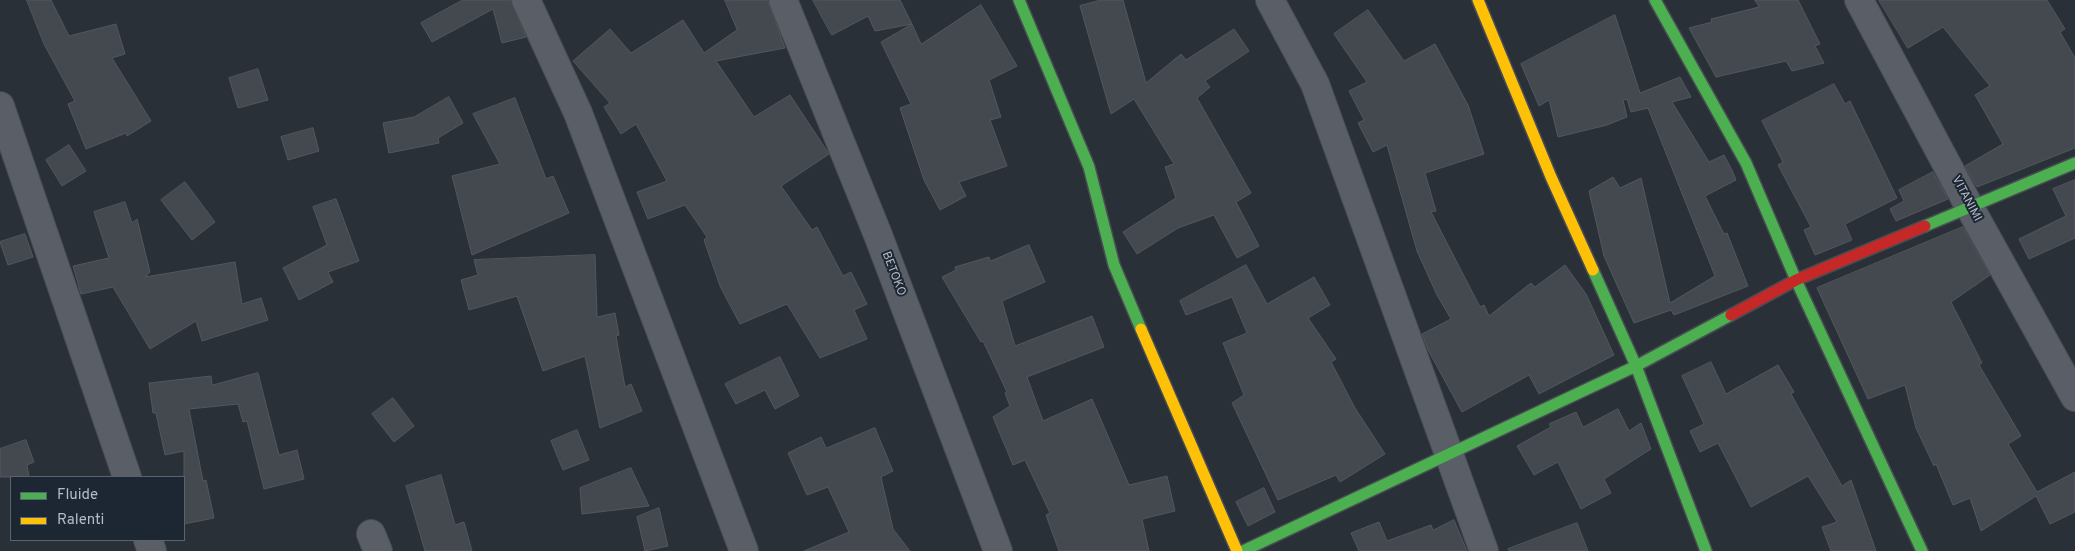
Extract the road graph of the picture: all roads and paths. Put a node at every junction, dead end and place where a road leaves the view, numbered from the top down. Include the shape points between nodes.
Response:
1 (526, 0) edge
2 (783, 0) edge
3 (1019, 0) edge
4 (1270, 0) edge
5 (1478, 0) edge
6 (1655, 0) edge
7 (1860, 0) edge
8 (0, 106) edge
9 (2075, 163) edge
10 (1969, 206) junction
11 (1796, 280) junction
12 (1636, 366) junction
13 (2075, 397) edge
14 (1450, 455) junction
15 (127, 476) edge
16 (744, 551) edge
17 (998, 551) edge
18 (1237, 551) edge
19 (1243, 551) edge
20 (1484, 551) edge
21 (1706, 551) edge
22 (1922, 551) edge

1 - 16 street via 578,113
2 - 17 street, BETOKO via 878,236
3 - 18 street via 1089,166 1114,265
4 - 14 street via 1315,84
5 - 12 street via 1551,177
6 - 11 street via 1746,163
7 - 10 street, VITANIMI
8 - 15 street
9 - 10 street
10 - 11 street
10 - 13 street, VITANIMI
11 - 12 street
11 - 22 street
12 - 14 street
12 - 21 street
14 - 19 street
14 - 20 street

